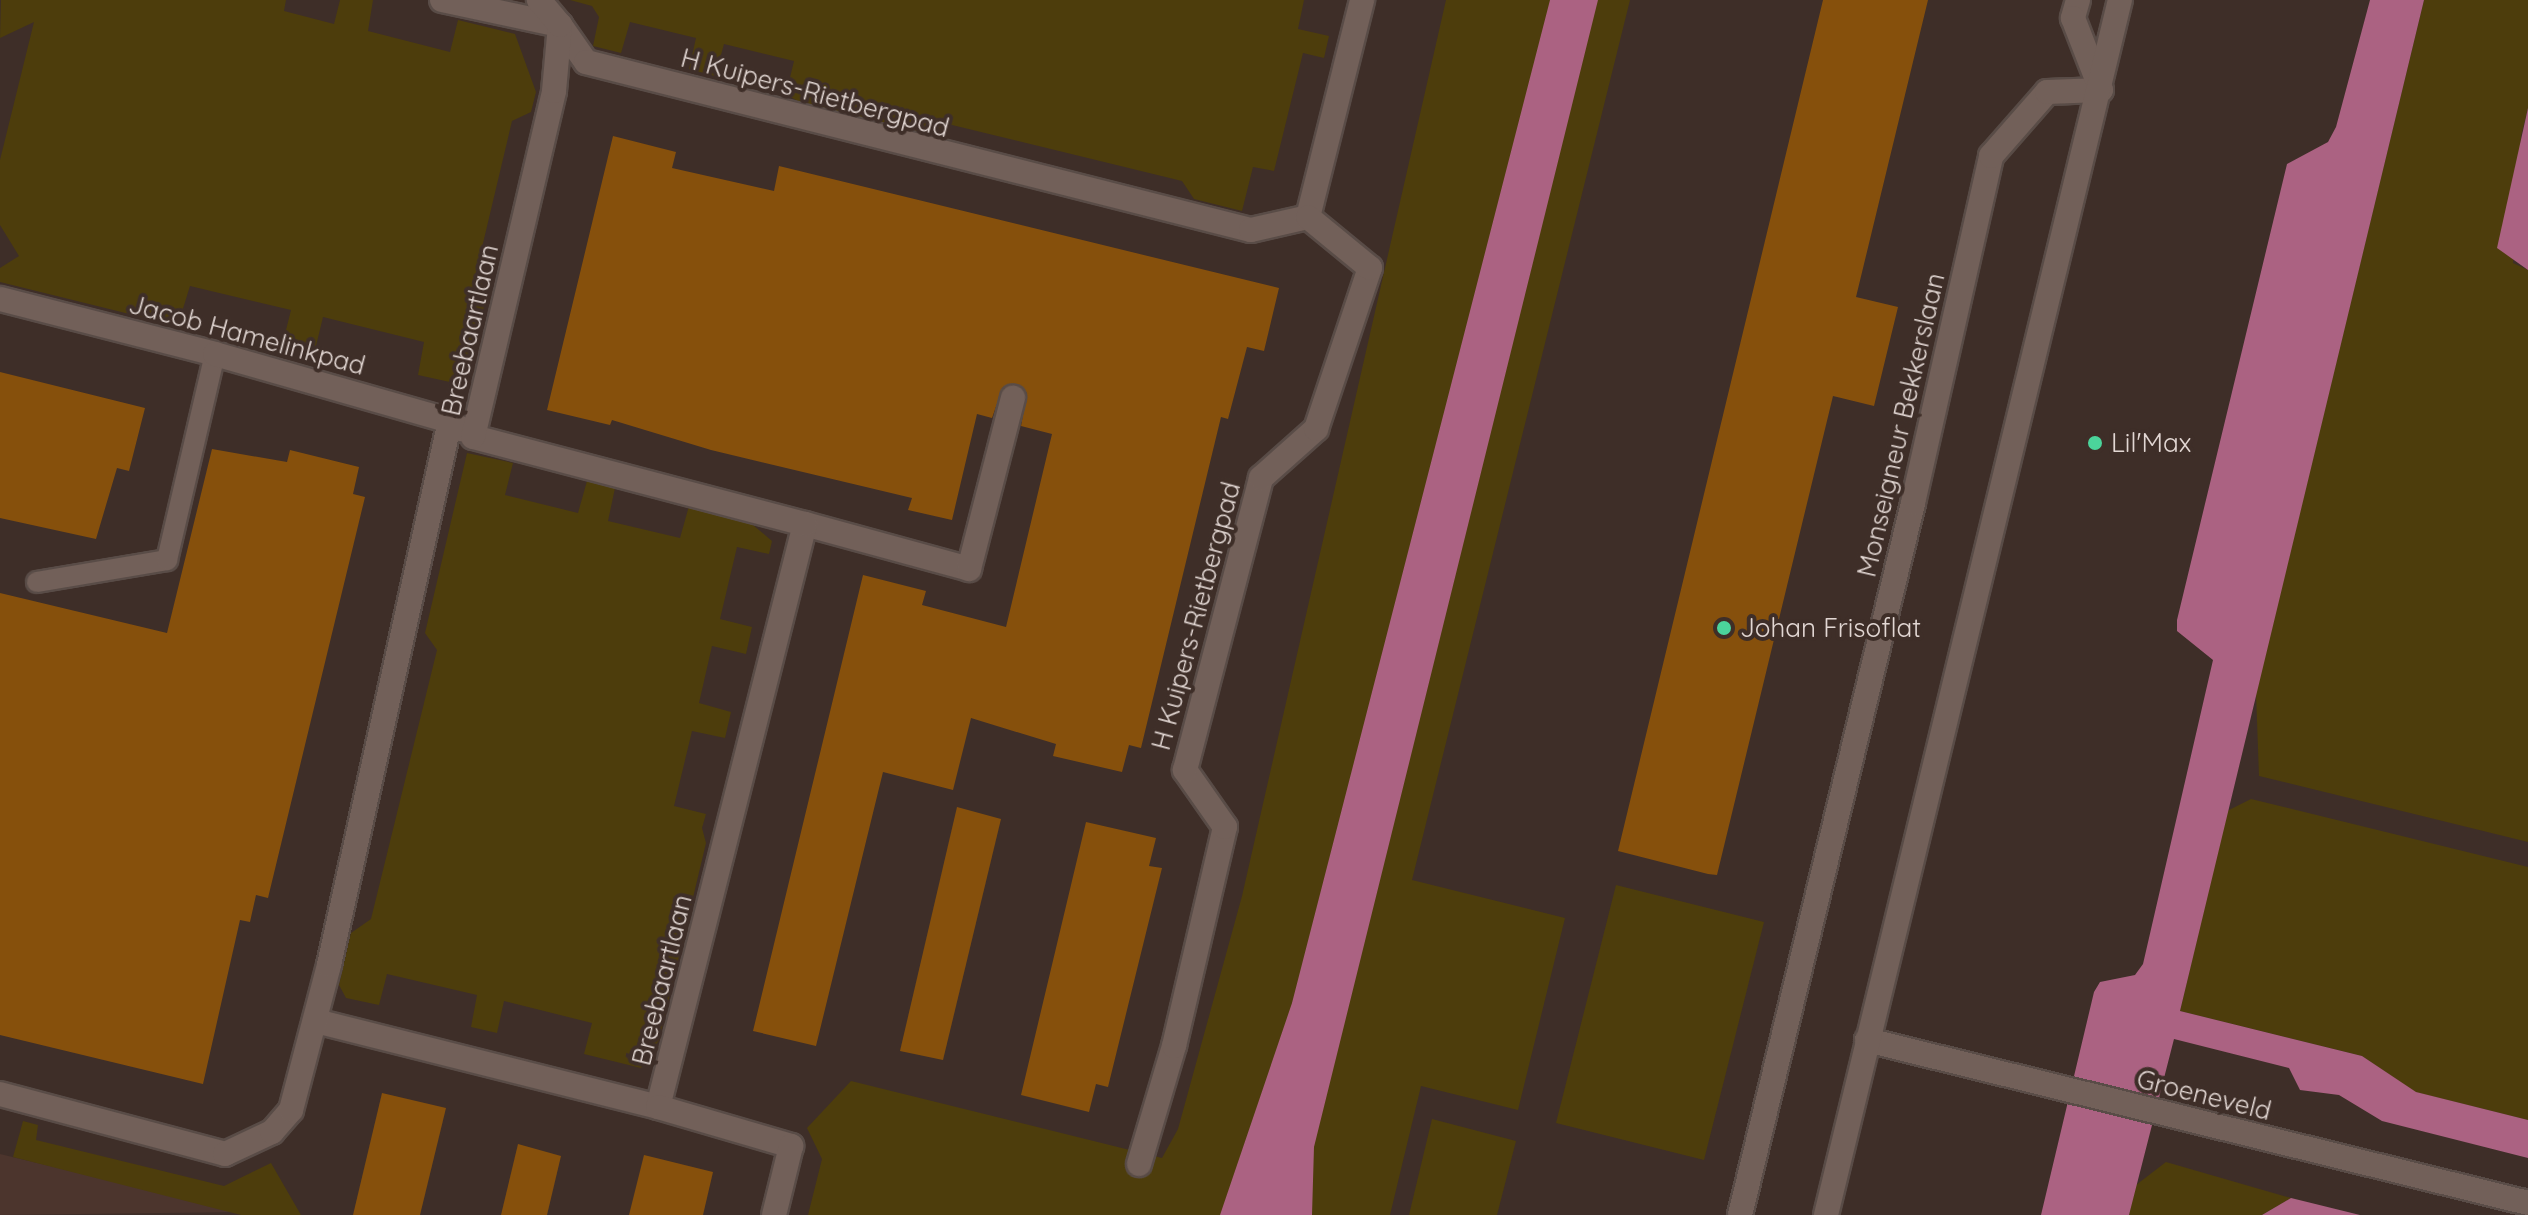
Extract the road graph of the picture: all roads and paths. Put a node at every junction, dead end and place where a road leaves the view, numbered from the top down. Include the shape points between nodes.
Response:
1 (442, 0) edge
2 (539, 0) edge
3 (1362, 0) edge
4 (2078, 0) edge
5 (2120, 0) edge
6 (560, 25) junction
7 (2101, 90) junction
8 (1308, 217) junction
9 (0, 299) edge
10 (215, 354) junction
11 (1013, 398) dead end
12 (450, 421) junction
13 (473, 437) junction
14 (805, 524) junction
15 (37, 582) dead end
16 (316, 1021) junction
17 (1867, 1040) junction
18 (0, 1094) edge
19 (658, 1107) junction
20 (1139, 1164) dead end
21 (2528, 1203) edge
22 (774, 1215) edge
23 (1740, 1215) edge
24 (1826, 1215) edge

1 - 6 street
2 - 6 street
3 - 8 street
4 - 7 street via 2073,18
5 - 7 street
6 - 8 street, H Kuipers-Rietbergpad via 586,62 886,141 1251,230
6 - 13 street, Breebaartlaan via 554,91
7 - 17 street
7 - 23 street, Monseigneur Bekkerslaan via 2047,92 1991,156 1913,503
8 - 20 street, H Kuipers-Rietbergpad via 1370,268 1316,429 1261,478 1185,770 1225,827 1174,1046
9 - 10 street, Jacob Hamelinkpad
10 - 12 street, Jacob Hamelinkpad
10 - 15 lane via 167,560
11 - 14 street, Breebaartlaan via 969,569
12 - 13 street, Jacob Hamelinkpad
12 - 16 street, Breebaartlaan
13 - 14 street, Breebaartlaan
14 - 19 street, Breebaartlaan
16 - 18 street, Breebaartlaan via 291,1110 272,1132 225,1154
16 - 19 street, Breebaartlaan
17 - 21 street, Groeneveld
17 - 24 street
19 - 22 street via 791,1146

